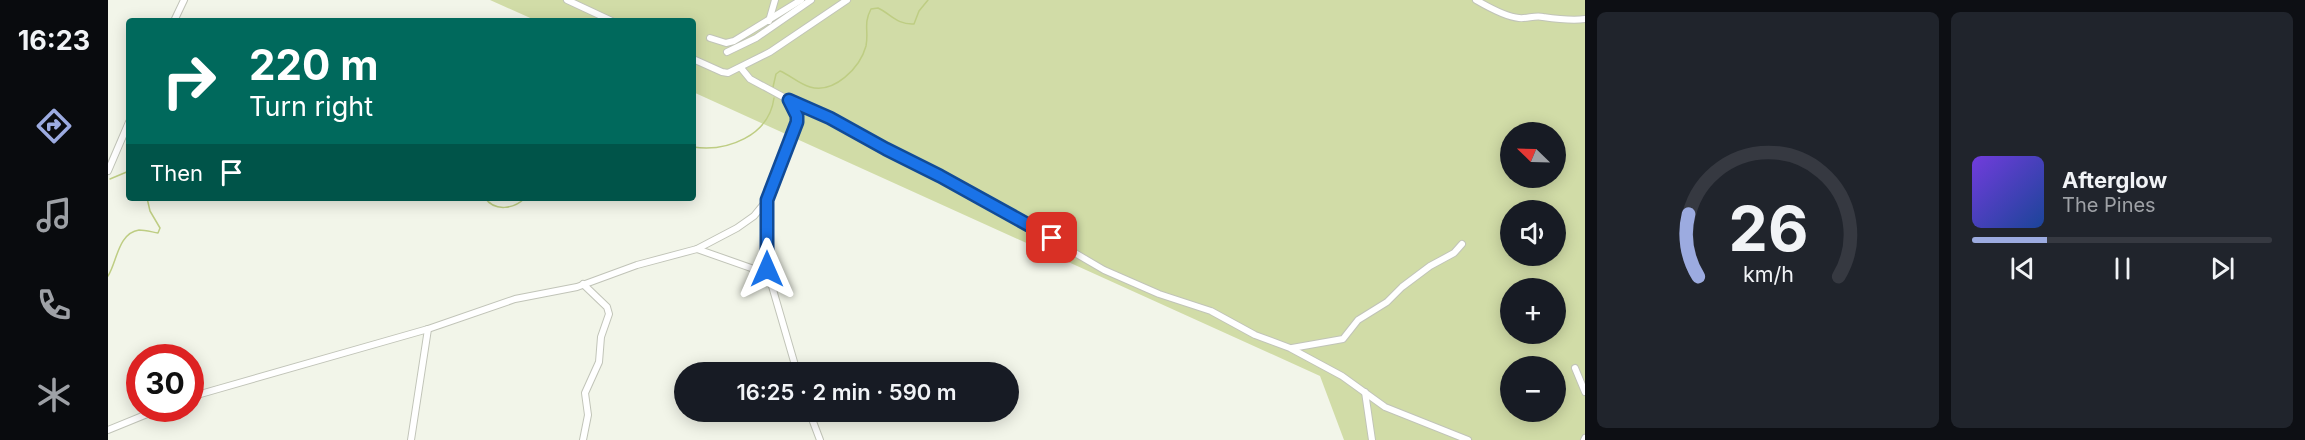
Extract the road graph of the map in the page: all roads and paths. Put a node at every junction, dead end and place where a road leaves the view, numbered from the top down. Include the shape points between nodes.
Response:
1 (184, 0) edge
2 (567, 0) edge
3 (775, 0) edge
4 (847, 0) edge
5 (1476, 0) edge
6 (803, 1) edge
7 (175, 18) edge
8 (606, 18) edge
9 (1585, 19) edge
10 (769, 21) junction
11 (710, 39) dead end
12 (727, 52) dead end
13 (696, 60) edge
14 (741, 68) junction
15 (789, 100) junction
16 (126, 129) edge
17 (108, 171) edge
18 (767, 200) junction
19 (1462, 244) dead end
20 (697, 249) junction
21 (768, 274) junction
22 (583, 284) junction
23 (428, 329) junction
24 (1290, 348) junction
25 (794, 362) edge
26 (1575, 368) dead end
27 (1365, 392) junction
28 (1585, 392) edge
29 (204, 393) edge
30 (128, 422) edge
31 (813, 422) edge
32 (108, 430) edge
33 (411, 440) edge
34 (583, 440) edge
35 (820, 440) edge
36 (1372, 440) edge
37 (1468, 440) edge

1 - 7 street
2 - 8 street
3 - 10 street
4 - 14 street
5 - 9 street via 1515,18
6 - 10 street
6 - 12 street via 756,38
10 - 11 street via 726,44
13 - 14 street via 722,72
14 - 15 street via 750,79
15 - 18 street via 797,122
15 - 24 street via 948,180 1104,270 1211,311 1255,335
16 - 17 street
18 - 20 street via 737,228
18 - 21 street
19 - 24 street via 1358,320 1343,339
20 - 21 street
20 - 22 street
21 - 25 street
22 - 23 street via 515,299
22 - 34 street via 609,314 601,337 599,362 585,393 588,415
23 - 29 street
23 - 33 street
24 - 27 street
26 - 28 street
27 - 36 street
27 - 37 street via 1396,413
30 - 32 street
31 - 35 street

